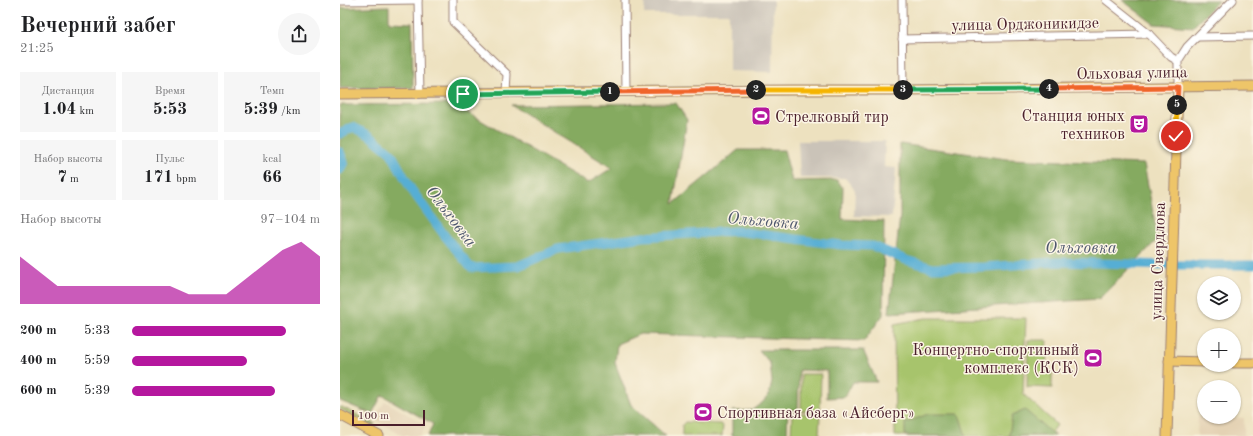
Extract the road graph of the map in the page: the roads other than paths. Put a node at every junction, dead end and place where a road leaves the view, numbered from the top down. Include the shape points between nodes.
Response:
1 (340, 0) edge
2 (418, 0) edge
3 (453, 0) edge
4 (625, 0) edge
5 (902, 0) edge
6 (1106, 0) edge
7 (1233, 0) edge
8 (1149, 34) junction
9 (1253, 36) edge
10 (1198, 37) junction
11 (902, 39) junction
12 (1178, 61) junction
13 (1253, 86) edge
14 (1178, 87) junction
15 (903, 90) junction
16 (626, 92) junction
17 (506, 93) junction
18 (340, 94) edge
19 (420, 94) junction
20 (1169, 361) junction
21 (1197, 362) edge
22 (1241, 363) edge
23 (1253, 363) edge
24 (340, 415) edge
25 (379, 436) edge
26 (1167, 436) edge

1 - 2 street
2 - 19 street
3 - 17 street via 453,22 507,74
4 - 16 street
5 - 11 street
6 - 8 street
7 - 10 street
8 - 11 street, улица Орджоникидзе
8 - 12 street
9 - 10 street
10 - 12 street via 1187,47
11 - 15 street
12 - 14 street
13 - 14 main road, Ольховая улица
14 - 15 main road, Ольховая улица
14 - 20 main road, улица Свердлова
15 - 16 main road, Ольховая улица
16 - 17 main road, Ольховая улица
17 - 19 main road, Ольховая улица
18 - 19 main road, Ольховая улица
20 - 21 main road
20 - 26 main road, улица Свердлова
22 - 23 main road
24 - 25 main road

